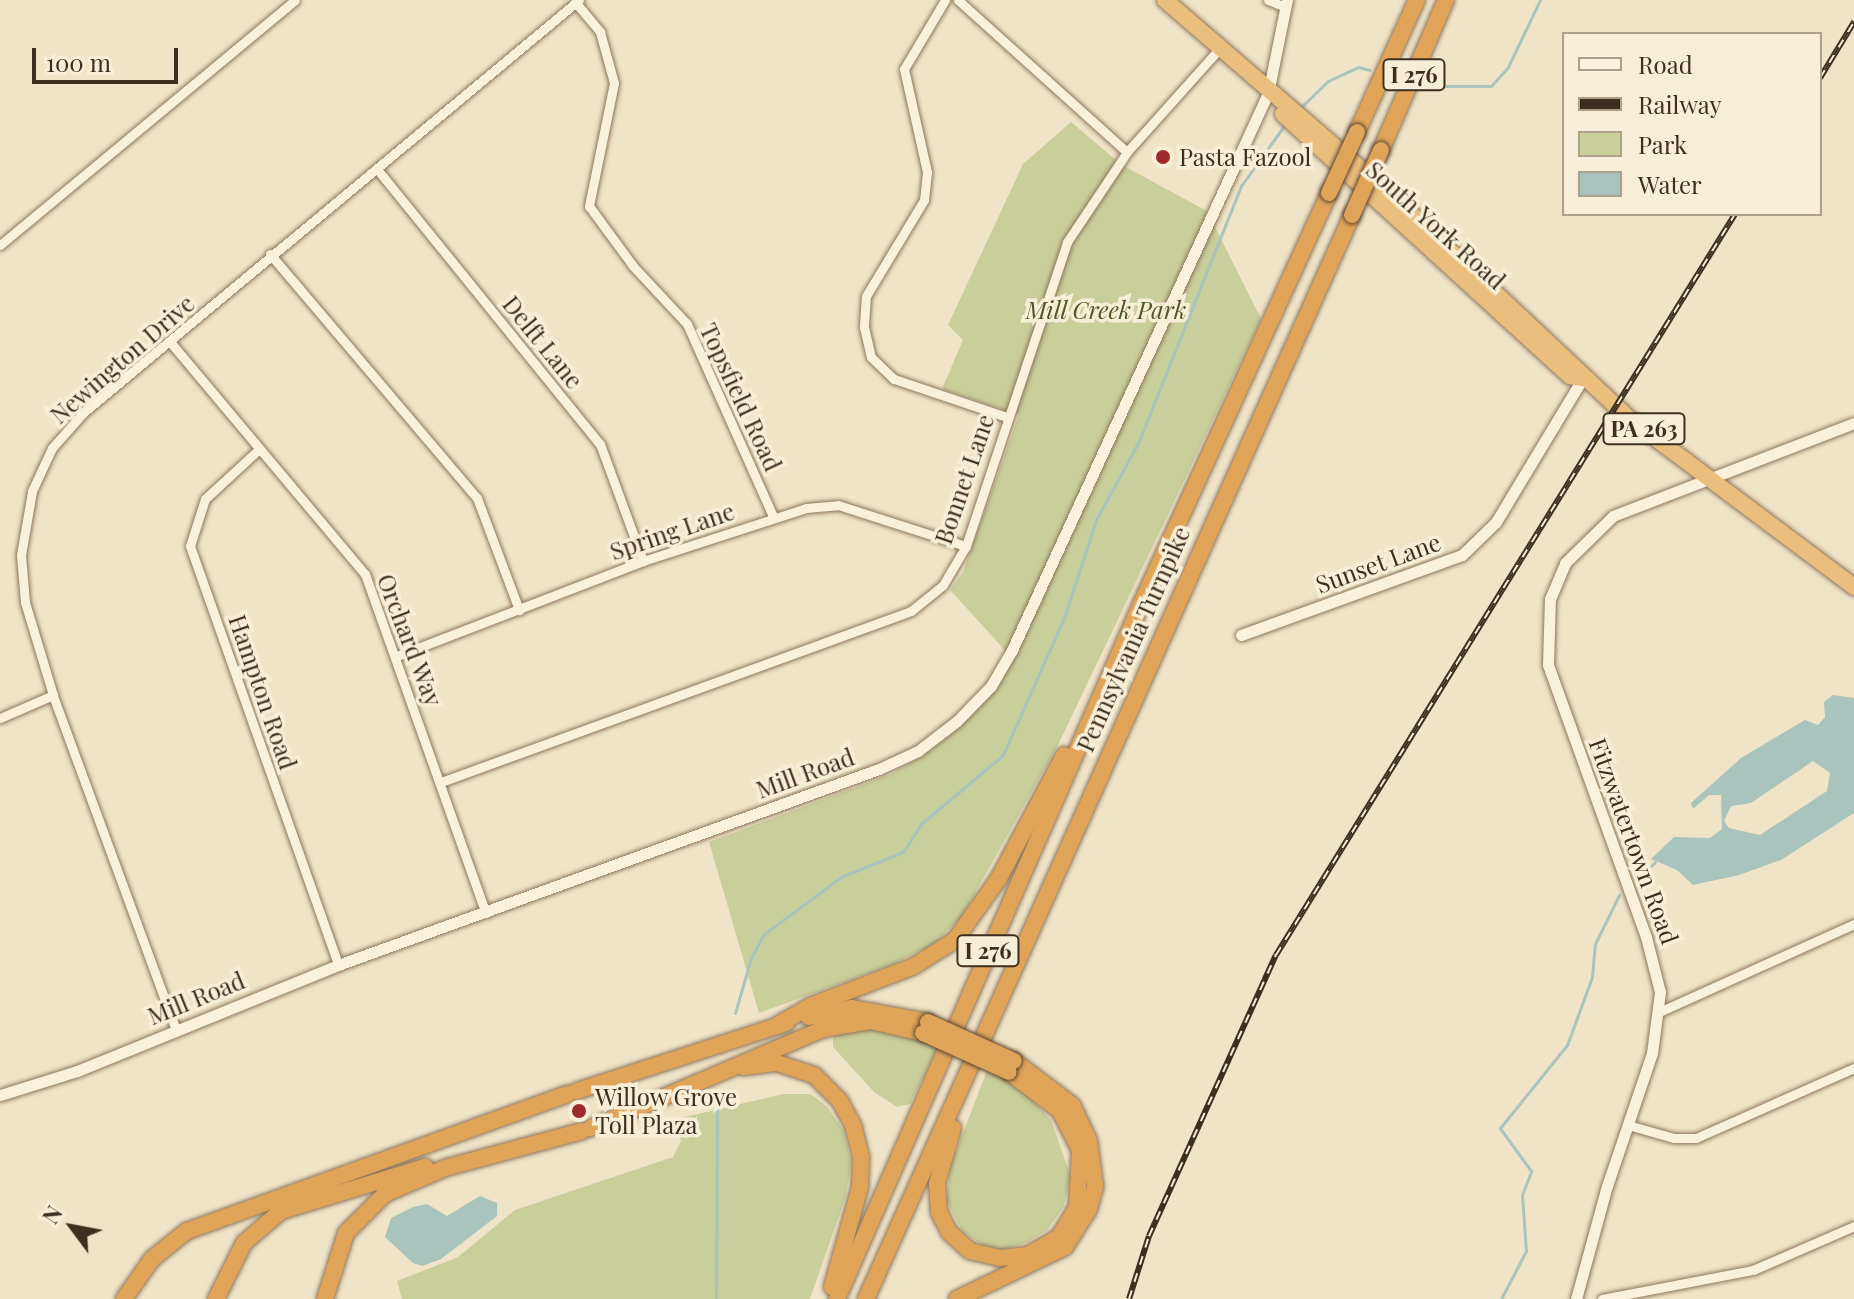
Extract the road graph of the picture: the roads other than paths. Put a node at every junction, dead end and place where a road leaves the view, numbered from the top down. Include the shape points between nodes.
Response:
1 (295, 0) edge
2 (945, 0) edge
3 (958, 0) edge
4 (1165, 0) edge
5 (1268, 0) edge
6 (1417, 0) edge
7 (1446, 0) edge
8 (578, 1) edge
9 (1286, 4) edge
10 (1219, 49) junction
11 (1268, 93) junction
12 (1127, 152) junction
13 (377, 169) junction
14 (0, 245) edge
15 (270, 254) junction
16 (171, 343) junction
17 (1583, 378) junction
18 (1007, 417) junction
19 (1854, 423) edge
20 (257, 451) junction
21 (1707, 476) junction
22 (773, 516) junction
23 (966, 546) junction
24 (643, 561) junction
25 (1854, 587) edge
26 (1141, 604) junction
27 (519, 610) junction
28 (1241, 635) dead end
29 (397, 656) junction
30 (53, 695) junction
31 (0, 718) edge
32 (441, 782) junction
33 (486, 913) junction
34 (1854, 924) edge
35 (338, 965) junction
36 (1659, 1012) junction
37 (776, 1026) junction
38 (988, 1026) junction
39 (926, 1028) junction
40 (176, 1030) junction
41 (1011, 1066) junction
42 (1854, 1068) edge
43 (726, 1069) junction
44 (0, 1095) edge
45 (1628, 1125) junction
46 (445, 1168) junction
47 (293, 1192) junction
48 (1854, 1226) edge
49 (165, 1246) junction
50 (124, 1299) edge
51 (138, 1299) edge
52 (208, 1299) edge
53 (216, 1299) edge
54 (325, 1299) edge
55 (828, 1299) edge
56 (837, 1299) edge
57 (866, 1299) edge
58 (957, 1299) edge
59 (1576, 1299) edge
60 (1602, 1299) edge

1 - 14 street
2 - 18 street via 904,69 927,172 924,200 866,296 864,327 871,357 894,379
3 - 12 street
4 - 10 highway, South York Road / PA 263
5 - 9 street
6 - 26 highway, Pennsylvania Turnpike / I 276, bridge
7 - 38 highway, Pennsylvania Turnpike / I 276, bridge
8 - 13 street, Newington Drive
8 - 22 street, Topsfield Road via 600,32 614,83 589,206 633,266 687,324
9 - 11 street, Mill Road
10 - 11 highway, South York Road / PA 263
10 - 12 street, Bonnet Lane
11 - 17 highway, South York Road / PA 263 via 1579,366
11 - 33 street, Mill Road via 991,686 918,751 879,769
12 - 18 street, Bonnet Lane via 1067,242
13 - 15 street, Newington Drive
13 - 24 street, Delft Lane via 600,444
15 - 16 street, Newington Drive
15 - 27 street via 477,498
16 - 20 street, Orchard Way
16 - 30 street, Newington Drive via 84,412 52,448 32,491 21,555 25,602
17 - 21 highway, South York Road / PA 263
17 - 28 street, Sunset Lane via 1496,522 1462,555
18 - 23 street, Bonnet Lane
19 - 21 street, Fitzwatertown Road
20 - 29 street, Orchard Way via 365,574
20 - 35 street, Hampton Road via 205,499 190,546
21 - 25 highway, South York Road / PA 263
21 - 36 street, Fitzwatertown Road via 1631,507 1594,530 1565,563 1546,618 1548,665 1653,958
22 - 23 street, Spring Lane via 838,505
22 - 24 street, Spring Lane
23 - 32 street, Bonnet Lane via 943,585 911,611
24 - 27 street, Spring Lane
26 - 37 highway via 999,878 968,927 941,952 914,966 810,1006
26 - 56 highway, Pennsylvania Turnpike / I 276
27 - 29 street, Spring Lane
29 - 32 street, Orchard Way
30 - 31 street
30 - 40 street, Newington Drive
32 - 33 street, Orchard Way
33 - 35 street, Mill Road
34 - 36 street
35 - 40 street, Mill Road
36 - 45 street, Fitzwatertown Road via 1652,1053
37 - 39 highway via 852,1008
37 - 47 highway
38 - 41 highway via 941,1165 937,1201 944,1224 958,1242 983,1256 1000,1258 1028,1255 1059,1237 1082,1187 1080,1150 1068,1124
38 - 57 highway, Pennsylvania Turnpike / I 276
39 - 41 highway, bridge
39 - 43 highway via 848,1023 790,1040
40 - 44 street, Mill Road
41 - 58 highway via 1072,1105 1089,1141 1095,1186 1089,1209 1065,1247
42 - 45 street via 1696,1138 1674,1138
43 - 46 highway via 586,1130
43 - 55 highway via 777,1063 800,1068 833,1092 853,1125 861,1157 860,1187
45 - 59 street, Fitzwatertown Road
46 - 53 highway via 428,1165 281,1211 244,1243
46 - 54 highway via 385,1194 355,1221 339,1245
47 - 49 highway via 207,1222
47 - 52 highway via 242,1233 221,1264
48 - 60 street via 1753,1270
49 - 50 highway
49 - 51 highway

